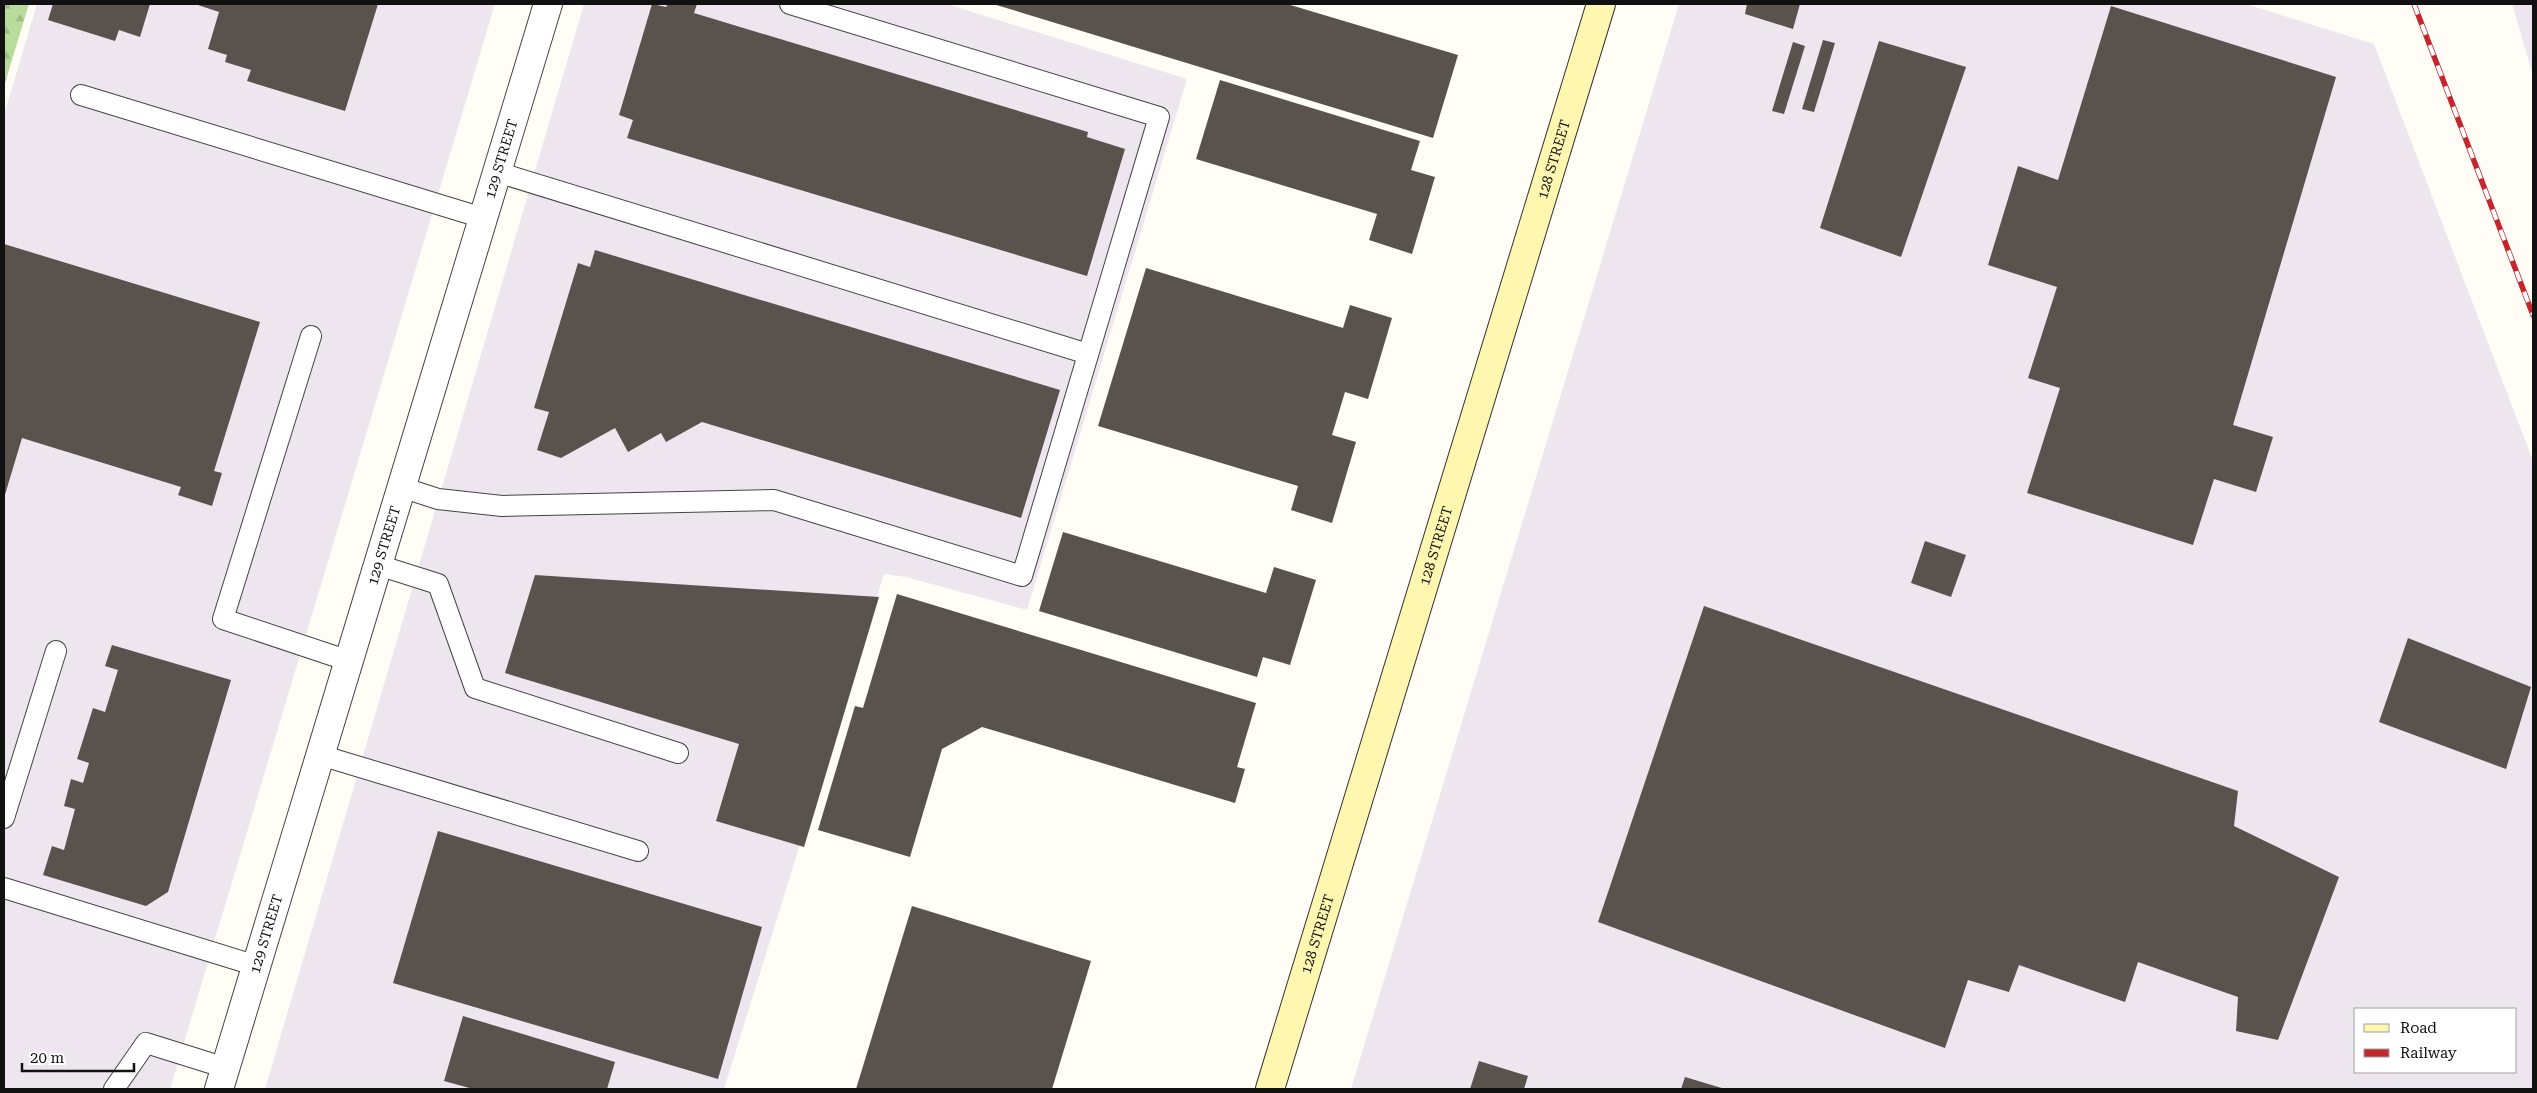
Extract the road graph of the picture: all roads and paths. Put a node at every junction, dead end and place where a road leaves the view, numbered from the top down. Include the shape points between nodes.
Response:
1 (548, 4) edge
2 (790, 4) edge
3 (1601, 4) edge
4 (81, 95) dead end
5 (497, 172) junction
6 (483, 218) junction
7 (311, 336) dead end
8 (1088, 354) junction
9 (401, 488) junction
10 (378, 565) junction
11 (56, 651) dead end
12 (349, 661) junction
13 (678, 753) dead end
14 (320, 755) junction
15 (4, 818) edge
16 (638, 851) dead end
17 (4, 888) edge
18 (257, 966) junction
19 (222, 1078) edge
20 (114, 1089) edge
21 (1270, 1089) edge

1 - 5 street, 129 STREET
2 - 8 lane via 1159,116
3 - 21 main road, 128 STREET
4 - 6 lane
5 - 6 street, 129 STREET
5 - 8 lane
6 - 9 street, 129 STREET
7 - 12 lane via 223,618
8 - 9 lane via 1022,576 774,500 502,506 438,499
9 - 10 street, 129 STREET
10 - 12 street, 129 STREET
10 - 13 lane via 438,584 475,688
11 - 15 lane
12 - 14 street, 129 STREET
14 - 16 lane
14 - 18 street, 129 STREET
17 - 18 lane
18 - 19 street, 129 STREET
19 - 20 lane via 146,1043

